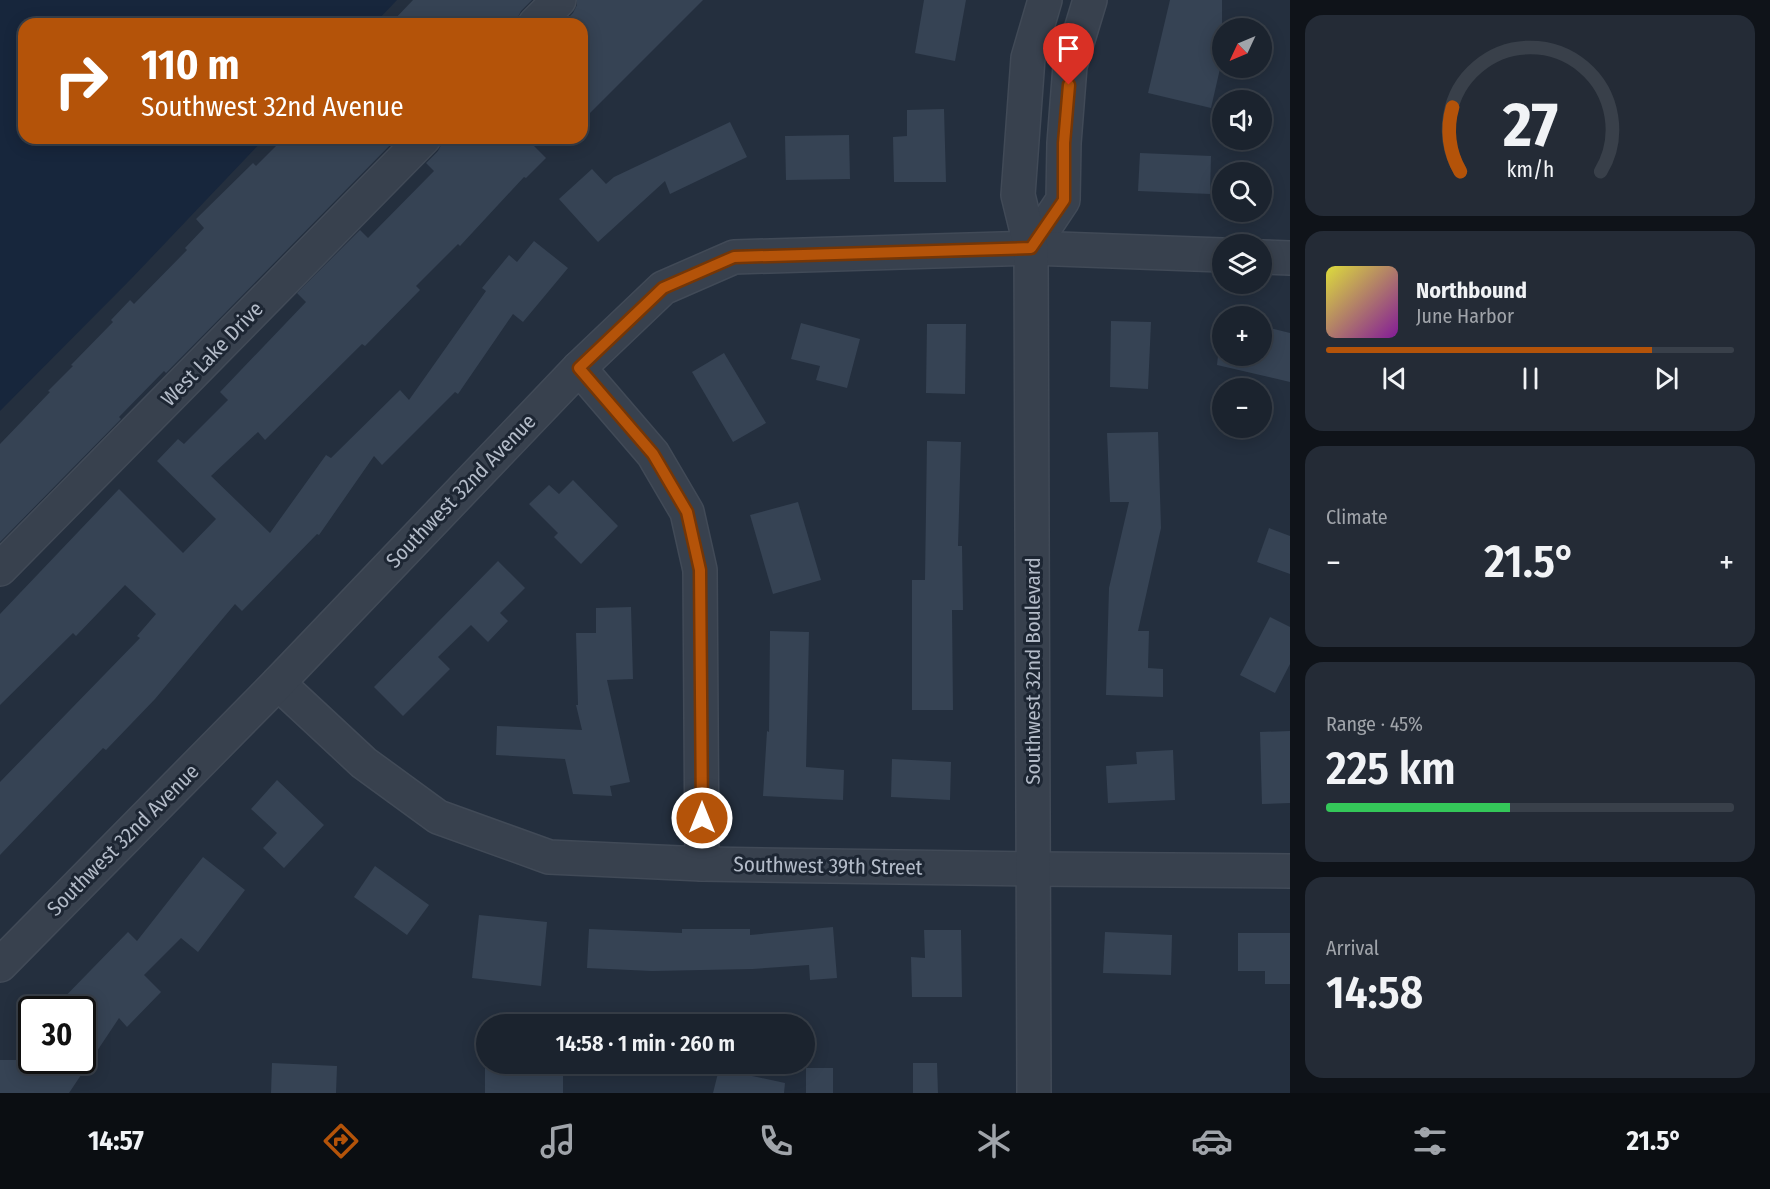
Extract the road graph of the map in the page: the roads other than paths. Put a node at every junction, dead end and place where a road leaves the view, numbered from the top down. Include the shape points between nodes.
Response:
1 (559, 0) edge
2 (1045, 0) edge
3 (1090, 0) edge
4 (542, 18) edge
5 (418, 144) edge
6 (1031, 248) junction
7 (1212, 255) edge
8 (1272, 257) edge
9 (1290, 258) edge
10 (579, 368) junction
11 (0, 569) edge
12 (278, 683) junction
13 (702, 864) junction
14 (1034, 869) junction
15 (1290, 871) edge
16 (0, 965) edge
17 (1034, 1093) edge

1 - 4 street
2 - 6 street, Southwest 32nd Boulevard via 1028,58 1018,195
3 - 6 street via 1070,66 1064,200
5 - 11 street, West Lake Drive
6 - 7 street, Southwest 32nd Avenue
6 - 10 street, Southwest 32nd Avenue via 734,257 663,288
6 - 14 street, Southwest 32nd Boulevard
8 - 9 street
10 - 12 street, Southwest 32nd Avenue
10 - 13 street via 653,454 687,512 700,570
12 - 13 street, Southwest 39th Street via 364,763 438,817 549,856
12 - 16 street, Southwest 32nd Avenue
13 - 14 street, Southwest 39th Street
14 - 15 street, Southwest 39th Street
14 - 17 street, Southwest 32nd Boulevard

